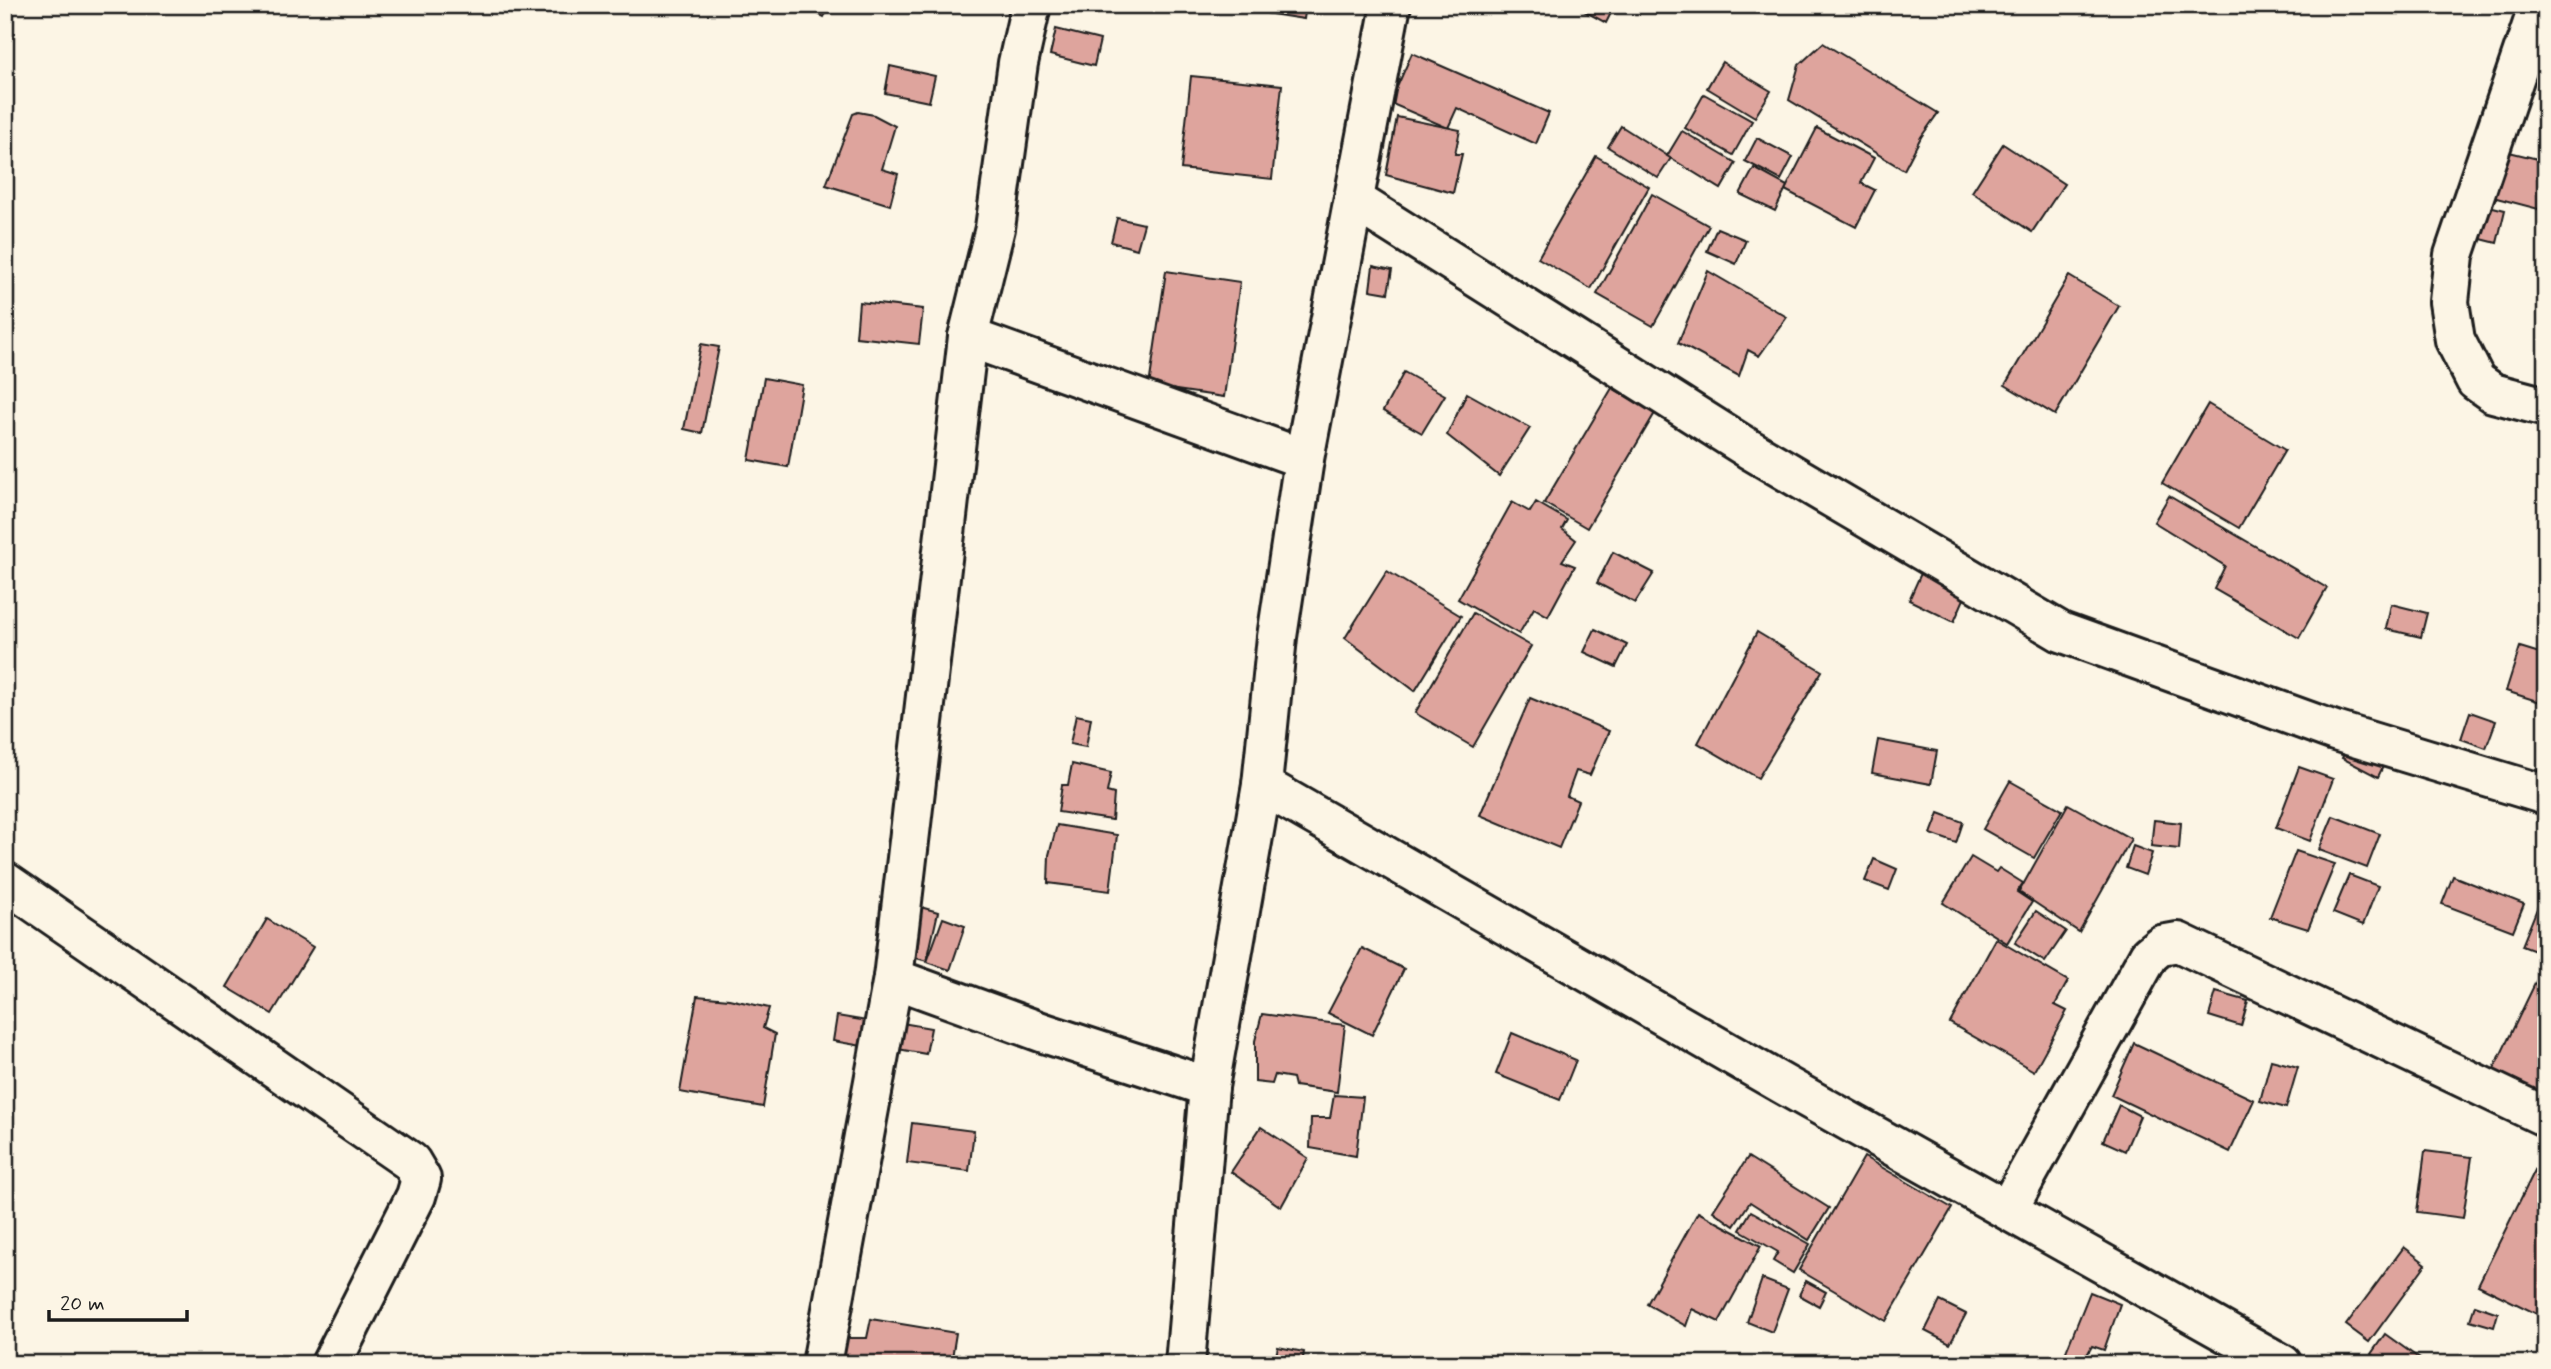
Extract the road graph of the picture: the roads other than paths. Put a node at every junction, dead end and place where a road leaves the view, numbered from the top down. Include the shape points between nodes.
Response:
1 (1031, 5) edge
2 (1391, 5) edge
3 (2531, 17) edge
4 (1354, 200) junction
5 (968, 337) junction
6 (2546, 407) edge
7 (1304, 458) junction
8 (1262, 785) junction
9 (2546, 795) edge
10 (5, 882) edge
11 (893, 978) junction
12 (1209, 1087) junction
13 (2546, 1117) edge
14 (2008, 1209) junction
15 (331, 1364) edge
16 (822, 1364) edge
17 (1185, 1364) edge
18 (2282, 1364) edge

1 - 5 street via 1018,63 995,228
2 - 4 street
3 - 6 street via 2454,255 2449,302 2455,340 2476,380 2493,393
4 - 7 street
4 - 9 street via 1749,449 2061,632 2335,732
5 - 7 street
5 - 11 street
7 - 8 street
8 - 12 street
8 - 14 street
10 - 15 street via 411,1162 421,1179 416,1196
11 - 12 street
11 - 16 street
12 - 17 street
13 - 14 street via 2178,942 2161,945 2149,955
14 - 18 street

